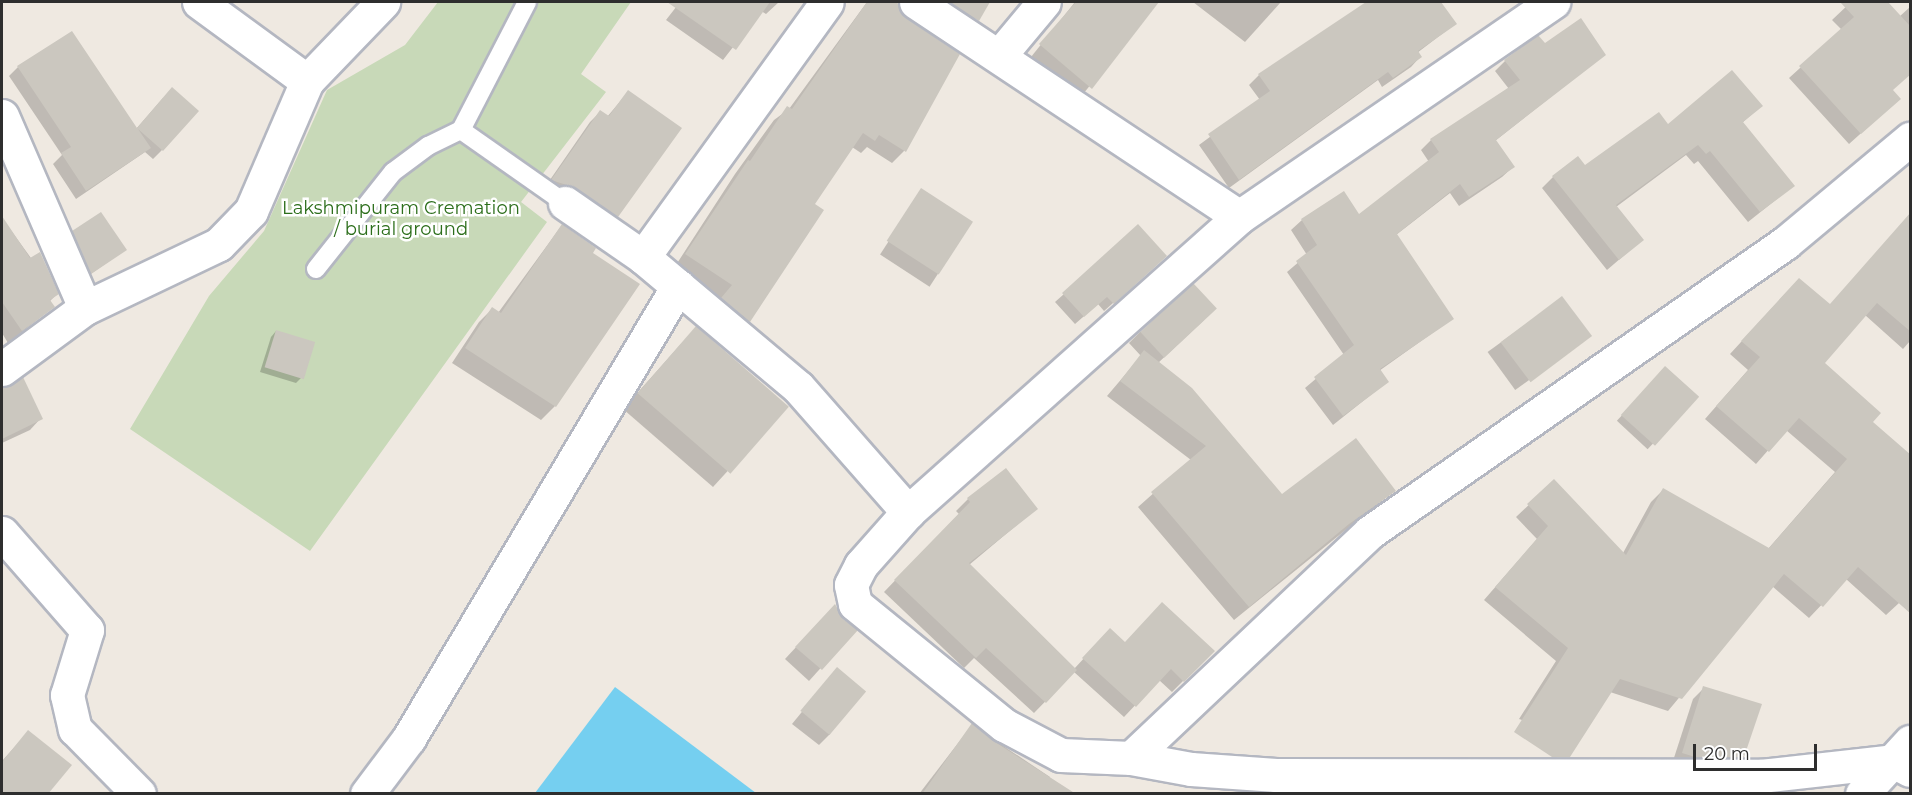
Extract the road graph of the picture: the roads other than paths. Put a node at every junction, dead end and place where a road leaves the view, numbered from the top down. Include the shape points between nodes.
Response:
1 (199, 2) edge
2 (383, 2) edge
3 (527, 2) edge
4 (827, 2) edge
5 (916, 2) edge
6 (1044, 2) edge
7 (1553, 2) edge
8 (999, 56) junction
9 (307, 81) junction
10 (2, 116) edge
11 (461, 130) junction
12 (1911, 139) edge
13 (13, 172) edge
14 (565, 203) joint
15 (1239, 217) junction
16 (643, 257) junction
17 (316, 269) dead end
18 (678, 286) junction
19 (85, 308) junction
20 (2, 369) edge
21 (908, 512) junction
22 (2, 533) edge
23 (1131, 758) junction
24 (1905, 758) edge
25 (1190, 781) edge
26 (139, 794) edge
27 (367, 794) edge
28 (1862, 794) edge

1 - 9 street
2 - 9 street
3 - 11 lane
4 - 16 street
5 - 8 street
6 - 8 street
7 - 15 street
8 - 15 street
9 - 19 street via 251,211 219,244
10 - 13 street
11 - 14 lane
11 - 17 lane via 428,146 393,172
12 - 23 street via 1785,243 1370,532
13 - 19 street
14 - 16 street
15 - 21 street
16 - 18 street
18 - 21 street via 798,387
18 - 27 street via 409,738
19 - 20 street
21 - 23 street via 861,565 851,585 855,604 1012,729 1061,755
22 - 26 street via 87,630 67,695 75,729
23 - 25 street
24 - 25 street via 1760,776 1276,775
24 - 28 street

